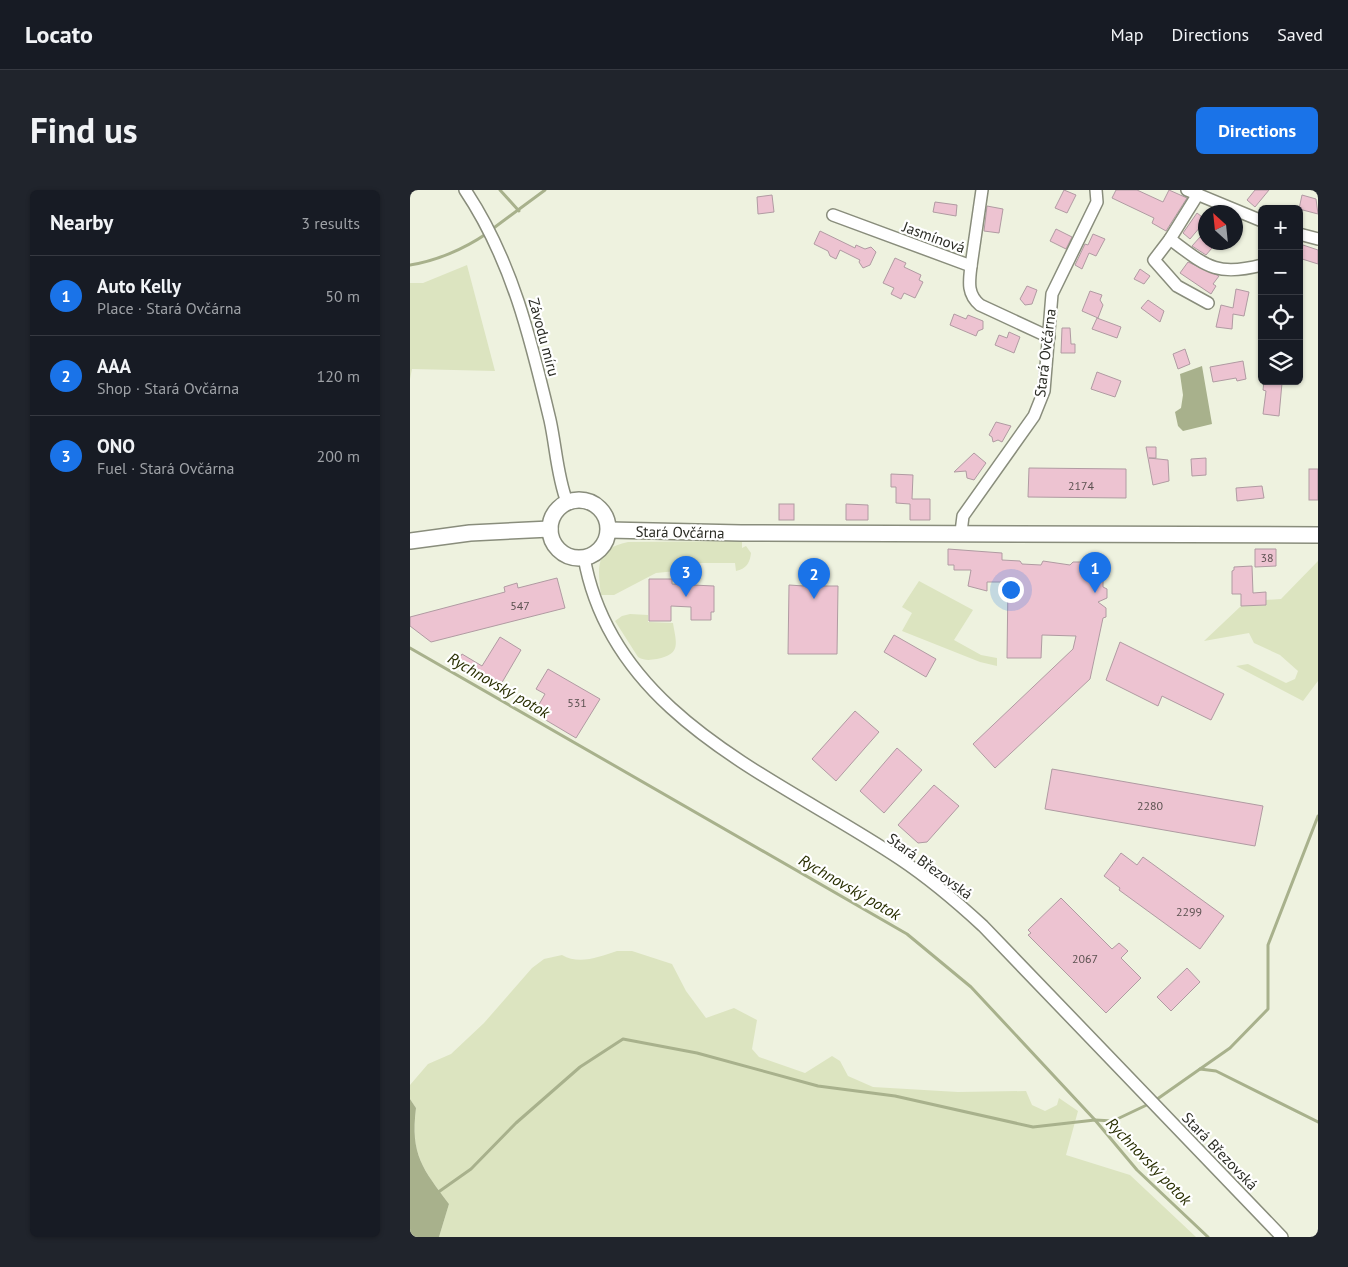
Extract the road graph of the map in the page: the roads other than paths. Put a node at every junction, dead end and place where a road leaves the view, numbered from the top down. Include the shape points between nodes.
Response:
1 (465, 190) edge
2 (982, 190) edge
3 (1096, 190) edge
4 (1193, 192) edge
5 (833, 215) dead end
6 (1258, 219) edge
7 (1303, 235) edge
8 (1170, 239) junction
9 (1318, 239) edge
10 (971, 266) junction
11 (1258, 266) edge
12 (1208, 303) dead end
13 (1048, 337) junction
14 (567, 502) junction
15 (550, 530) junction
16 (609, 530) junction
17 (961, 532) junction
18 (1318, 535) edge
19 (410, 541) edge
20 (584, 557) junction
21 (1282, 1237) edge

1 - 14 street, Závodu míru via 508,269 526,323
2 - 10 street
3 - 13 street, Stará Ovčárna via 1097,202 1052,294
4 - 6 street
4 - 8 street
5 - 10 street, Jasmínová
7 - 9 street
8 - 11 street via 1196,258 1222,271
8 - 12 street via 1154,260 1177,286
10 - 13 street, Jasmínová via 968,284 972,298 980,305
13 - 17 street, Stará Ovčárna via 1044,391 1034,416 963,516
14 - 15 main road via 555,512
14 - 16 main road via 582,500 597,505
15 - 19 main road via 464,533
15 - 20 main road via 553,542 561,551 572,557
16 - 17 main road, Stará Ovčárna
16 - 20 main road via 600,549
17 - 18 main road, Stará Ovčárna
20 - 21 street, Stará Březovská via 592,594 607,626 636,671 664,703 717,746 900,859 946,892 983,926

